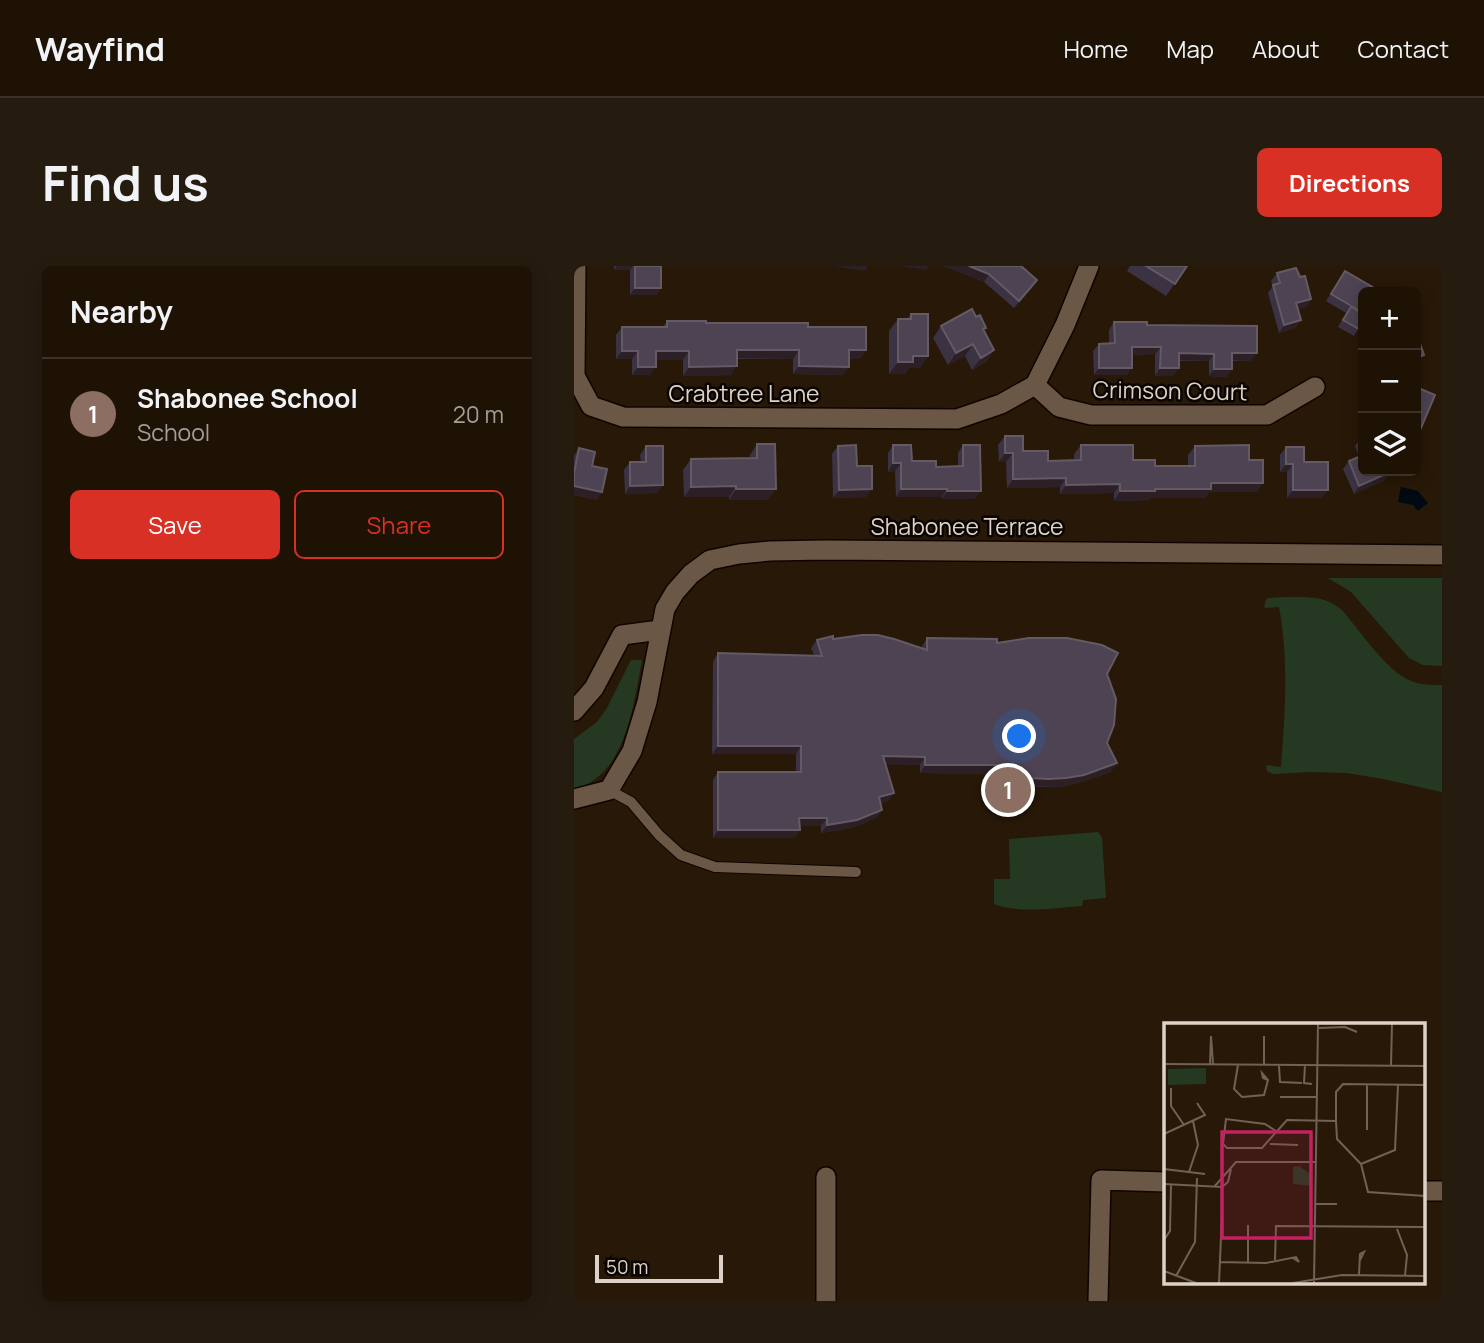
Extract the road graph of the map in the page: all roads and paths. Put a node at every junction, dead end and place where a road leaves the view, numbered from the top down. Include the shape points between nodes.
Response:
1 (576, 266) edge
2 (1089, 266) edge
3 (1035, 385) junction
4 (1315, 387) dead end
5 (1442, 555) edge
6 (660, 630) junction
7 (574, 711) edge
8 (609, 790) junction
9 (574, 799) edge
10 (856, 872) dead end
11 (826, 1177) dead end
12 (1164, 1182) edge
13 (1424, 1191) edge
14 (1442, 1191) edge
15 (826, 1301) edge
16 (1098, 1301) edge

1 - 3 street, Crabtree Lane via 575,376 591,406 623,417 957,419 1001,404
2 - 3 street
3 - 4 street, Crimson Court via 1059,407 1091,415 1267,415
5 - 6 street, Shabonee Terrace via 770,551 710,560 675,592
6 - 7 street via 622,635 594,688
6 - 8 street, Shabonee Terrace via 647,702 632,751
8 - 9 street
8 - 10 lane via 631,802 681,855 715,867
11 - 15 street
12 - 16 street via 1101,1180
13 - 14 street

